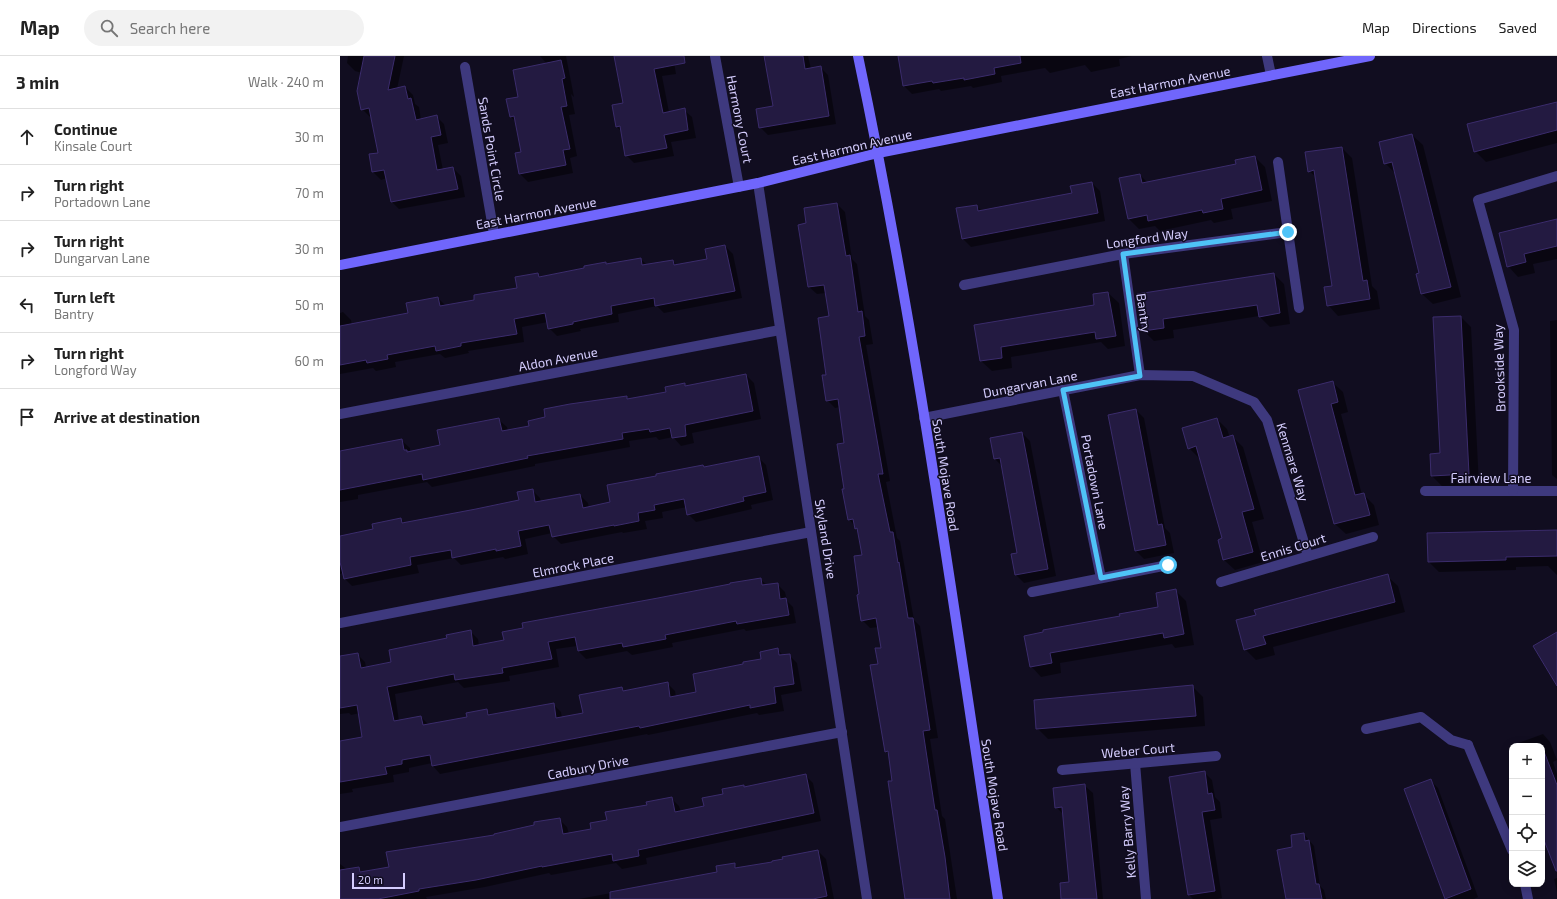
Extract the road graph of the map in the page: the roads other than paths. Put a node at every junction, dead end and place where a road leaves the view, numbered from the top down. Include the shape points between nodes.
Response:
1 (715, 56) edge
2 (858, 56) edge
3 (1267, 56) edge
4 (1370, 56) edge
5 (465, 67) dead end
6 (1271, 75) junction
7 (878, 152) junction
8 (1278, 162) dead end
9 (1557, 176) edge
10 (758, 183) junction
11 (739, 187) junction
12 (1288, 232) junction
13 (494, 234) junction
14 (1123, 254) junction
15 (340, 265) edge
16 (964, 285) dead end
17 (1299, 308) dead end
18 (780, 330) junction
19 (1140, 376) junction
20 (1063, 390) junction
21 (340, 414) edge
22 (924, 418) junction
23 (1425, 491) dead end
24 (1513, 491) junction
25 (1557, 491) edge
26 (811, 532) junction
27 (1373, 537) dead end
28 (1308, 556) junction
29 (1168, 565) dead end
30 (1101, 578) junction
31 (1221, 582) dead end
32 (1032, 592) dead end
33 (340, 623) edge
34 (1366, 729) dead end
35 (842, 732) junction
36 (1216, 756) dead end
37 (1135, 763) junction
38 (1062, 770) dead end
39 (340, 828) edge
40 (1509, 843) edge
41 (1526, 887) edge
42 (867, 899) edge
43 (998, 899) edge
44 (1146, 899) edge
45 (1528, 899) edge

1 - 11 street, Harmony Court
2 - 7 main road, South Mojave Road
3 - 6 street
4 - 6 main road, East Harmon Avenue
5 - 13 street, Sands Point Circle
6 - 7 main road, East Harmon Avenue
7 - 10 main road, East Harmon Avenue
7 - 22 main road, South Mojave Road
8 - 12 street
9 - 24 street, Brookside Way via 1478,200 1514,330
10 - 11 main road, East Harmon Avenue
10 - 18 street, Skyland Drive
11 - 13 main road, East Harmon Avenue
12 - 14 street, Longford Way
12 - 17 street
13 - 15 main road, East Harmon Avenue
14 - 16 street, Longford Way
14 - 19 street, Bantry
18 - 21 street, Aldon Avenue
18 - 26 street, Skyland Drive
19 - 20 street, Dungarvan Lane
19 - 28 street, Kenmare Way via 1193,376 1254,402 1267,420
20 - 22 street, Dungarvan Lane
20 - 30 street, Portadown Lane
22 - 43 main road, South Mojave Road
23 - 24 street, Fairview Lane
24 - 25 street, Fairview Lane
26 - 33 street, Elmrock Place
26 - 35 street, Skyland Drive
27 - 28 street, Ennis Court
28 - 31 street, Ennis Court
29 - 30 street
30 - 32 street
34 - 40 street via 1421,717 1451,740 1468,744
35 - 39 street, Cadbury Drive
35 - 42 street, Skyland Drive
36 - 37 street, Weber Court
37 - 38 street, Weber Court
37 - 44 street, Kelly Barry Way
41 - 45 street

